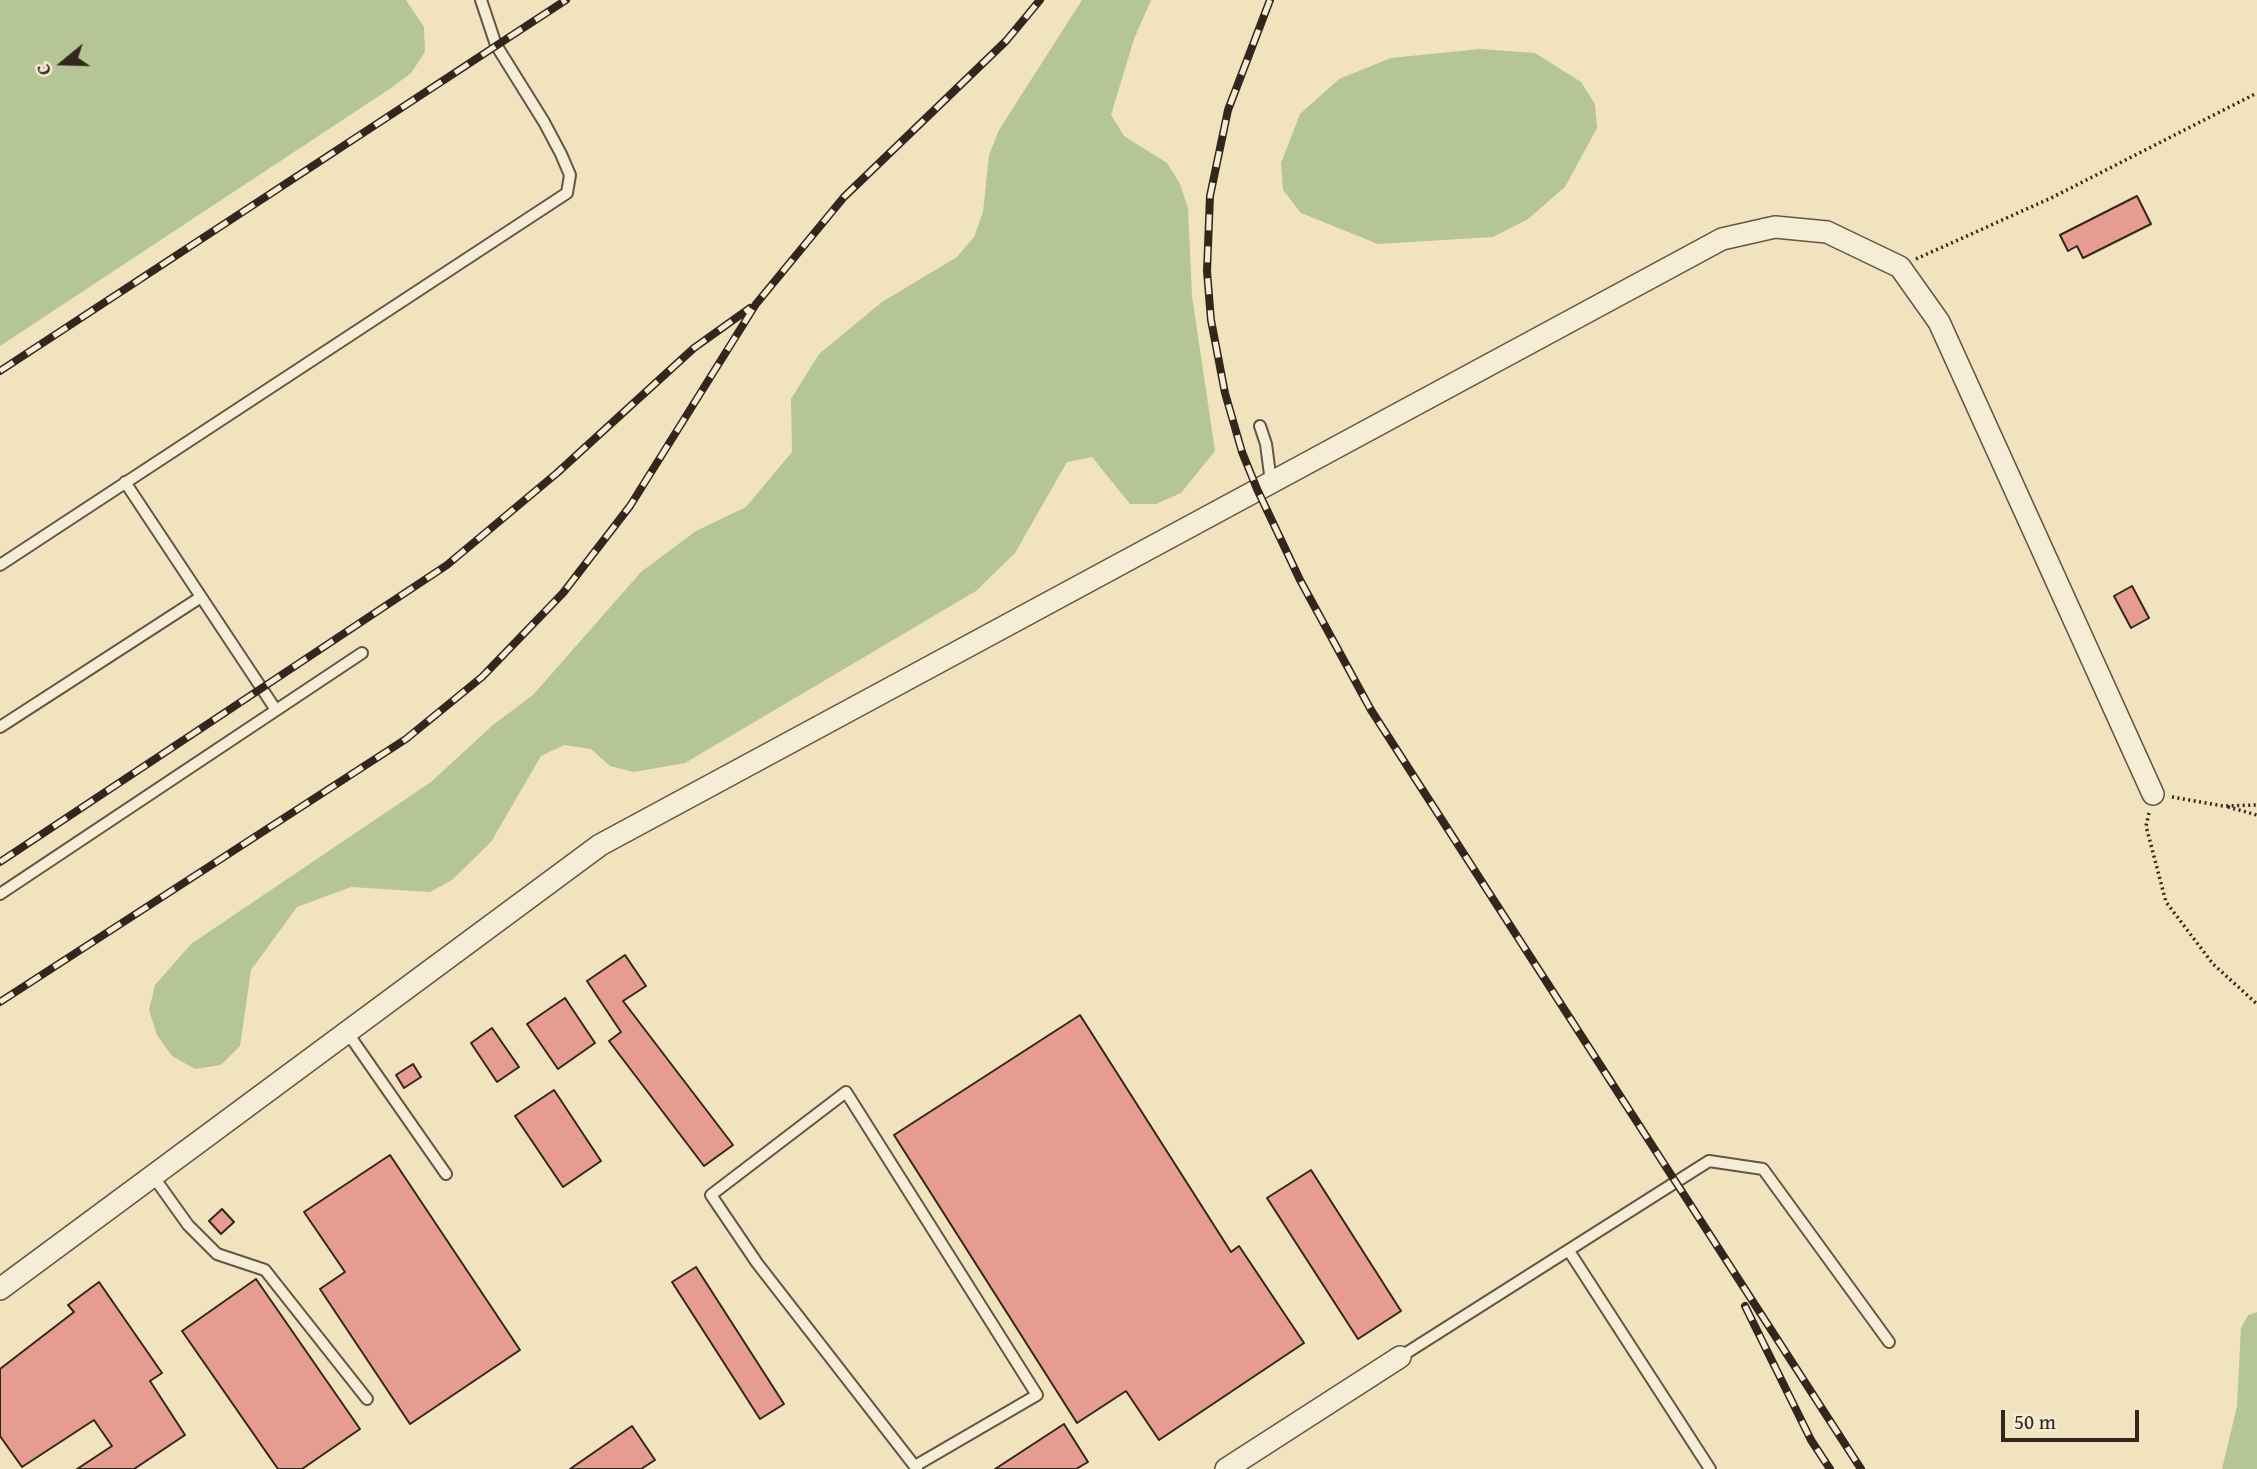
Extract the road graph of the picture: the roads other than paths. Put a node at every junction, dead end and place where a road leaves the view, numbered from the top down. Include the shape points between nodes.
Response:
1 (481, 0) edge
2 (1260, 426) dead end
3 (125, 482) junction
4 (1270, 482) junction
5 (0, 565) edge
6 (201, 597) junction
7 (362, 653) dead end
8 (276, 710) junction
9 (0, 727) edge
10 (2153, 794) road end
11 (0, 894) edge
12 (347, 1032) junction
13 (446, 1174) dead end
14 (153, 1176) junction
15 (1569, 1251) junction
16 (0, 1289) edge
17 (1889, 1342) dead end
18 (1401, 1357) joint
19 (367, 1399) dead end
20 (916, 1467) edge
21 (1226, 1469) edge
22 (1710, 1469) edge

1 - 3 lane via 496,45 544,122 570,175 566,193
2 - 4 lane
3 - 5 lane
3 - 6 lane
4 - 10 street via 1722,239 1775,227 1827,232 1900,267 1939,322
4 - 12 street via 600,845
6 - 8 lane
6 - 9 lane
7 - 8 lane
8 - 11 lane
12 - 13 lane
12 - 14 street
14 - 16 street
14 - 19 lane via 188,1225 218,1254 265,1270
15 - 17 lane via 1709,1161 1763,1169
15 - 18 lane
15 - 22 lane
18 - 21 street
20 - 20 lane via 757,1263 711,1195 846,1091 1037,1395

